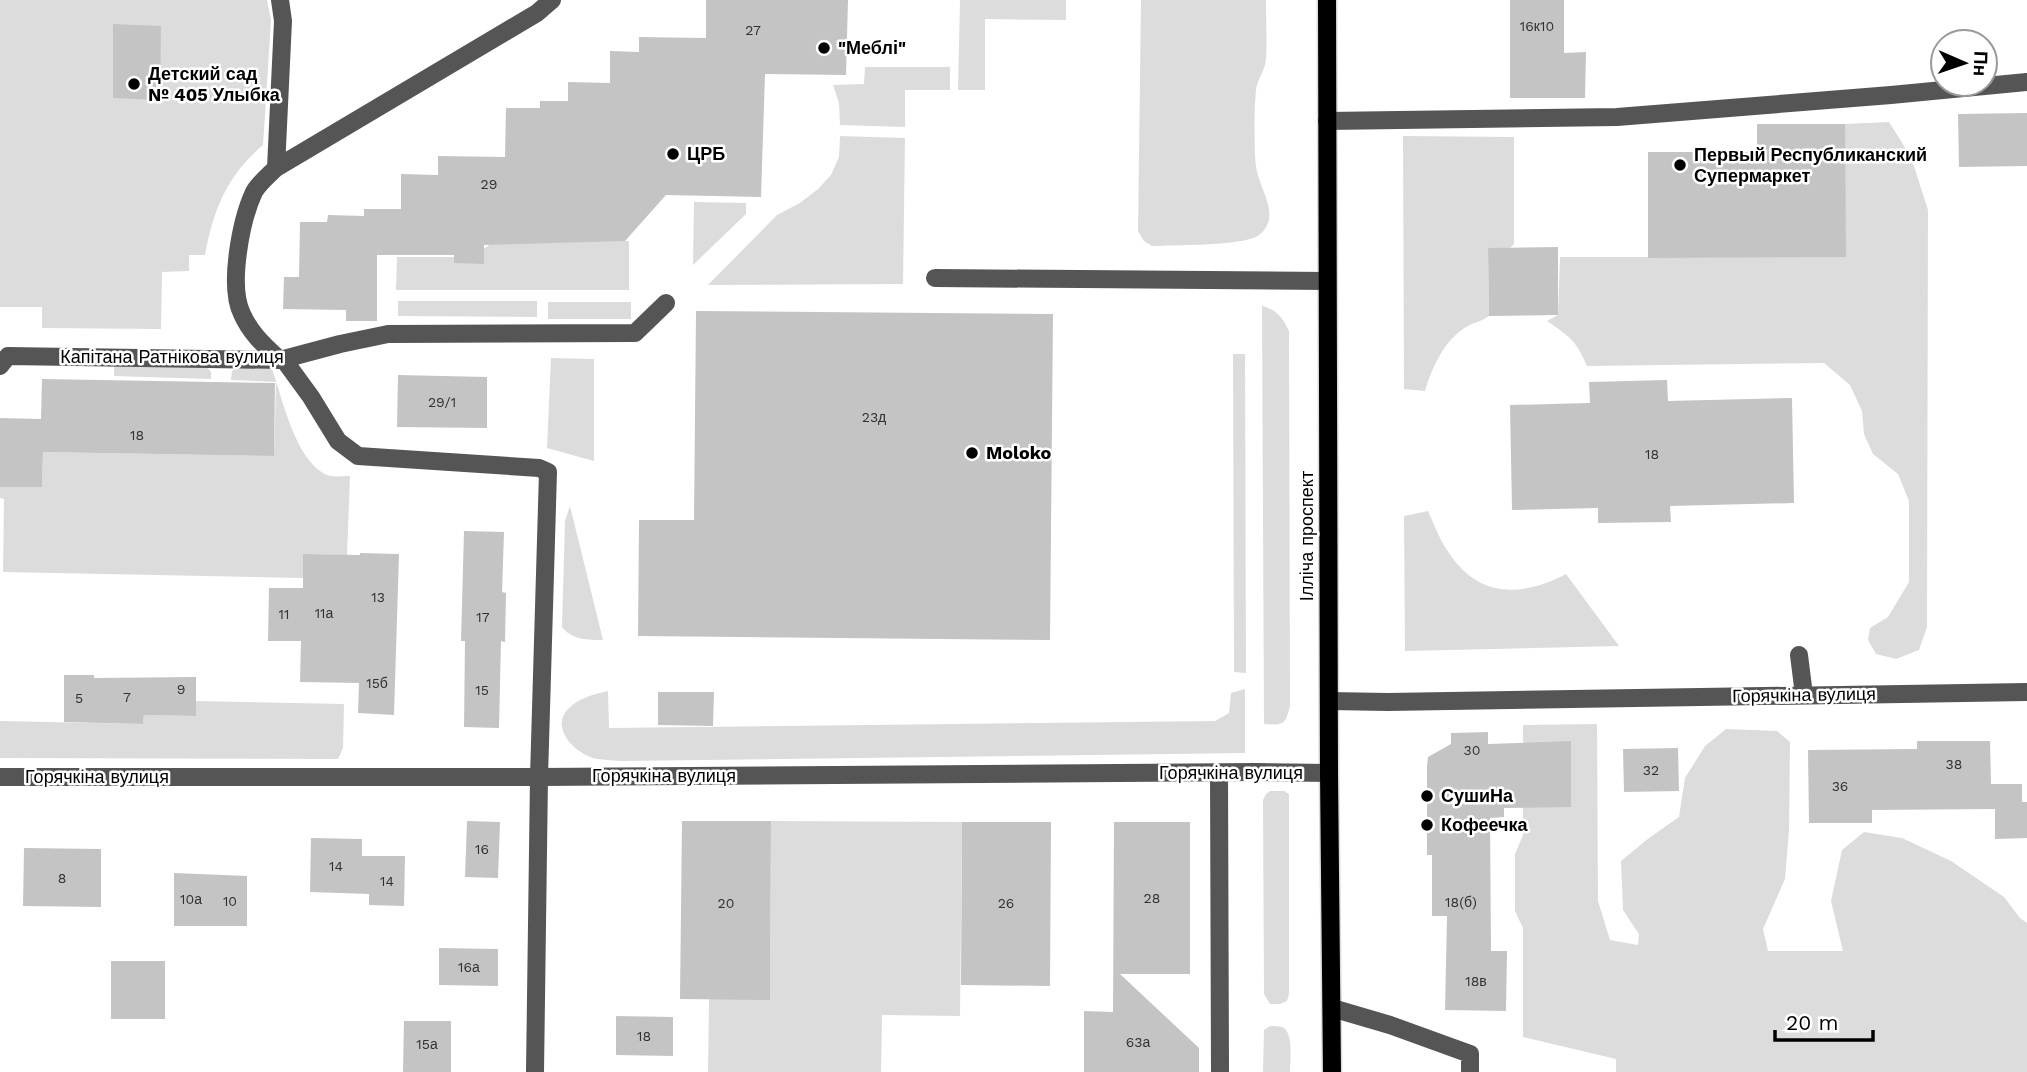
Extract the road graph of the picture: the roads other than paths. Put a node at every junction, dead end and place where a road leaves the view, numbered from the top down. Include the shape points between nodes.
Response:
1 (280, 0) edge
2 (552, 0) edge
3 (1327, 0) edge
4 (2027, 82) edge
5 (1327, 121) junction
6 (276, 168) junction
7 (935, 278) dead end
8 (1327, 281) junction
9 (666, 303) dead end
10 (282, 360) junction
11 (0, 366) edge
12 (1799, 655) dead end
13 (2027, 692) edge
14 (1804, 695) junction
15 (1329, 701) junction
16 (1219, 773) junction
17 (1329, 773) junction
18 (0, 776) edge
19 (539, 777) junction
20 (1332, 1008) junction
21 (536, 1072) edge
22 (1220, 1072) edge
23 (1332, 1072) edge
24 (1470, 1072) edge

1 - 6 street
2 - 6 street
3 - 5 main road, Ілліча проспект
4 - 5 street via 1617,117
5 - 8 main road, Ілліча проспект
6 - 10 street via 256,189 242,229 236,289 241,312 256,338
7 - 8 street
8 - 15 main road, Ілліча проспект
9 - 10 street, Капітана Ратнікова вулиця via 635,333 388,334
10 - 11 street, Капітана Ратнікова вулиця via 8,356
10 - 19 street via 312,397 338,441 358,456 548,472
12 - 14 street
13 - 14 street, Горячкіна вулиця
14 - 15 street, Горячкіна вулиця
15 - 17 main road, Ілліча проспект
16 - 17 street, Горячкіна вулиця
16 - 19 street, Горячкіна вулиця
16 - 22 street
17 - 20 main road, Ілліча проспект
18 - 19 street, Горячкіна вулиця
19 - 21 street
20 - 23 main road, Ілліча проспект
20 - 24 street via 1470,1054

